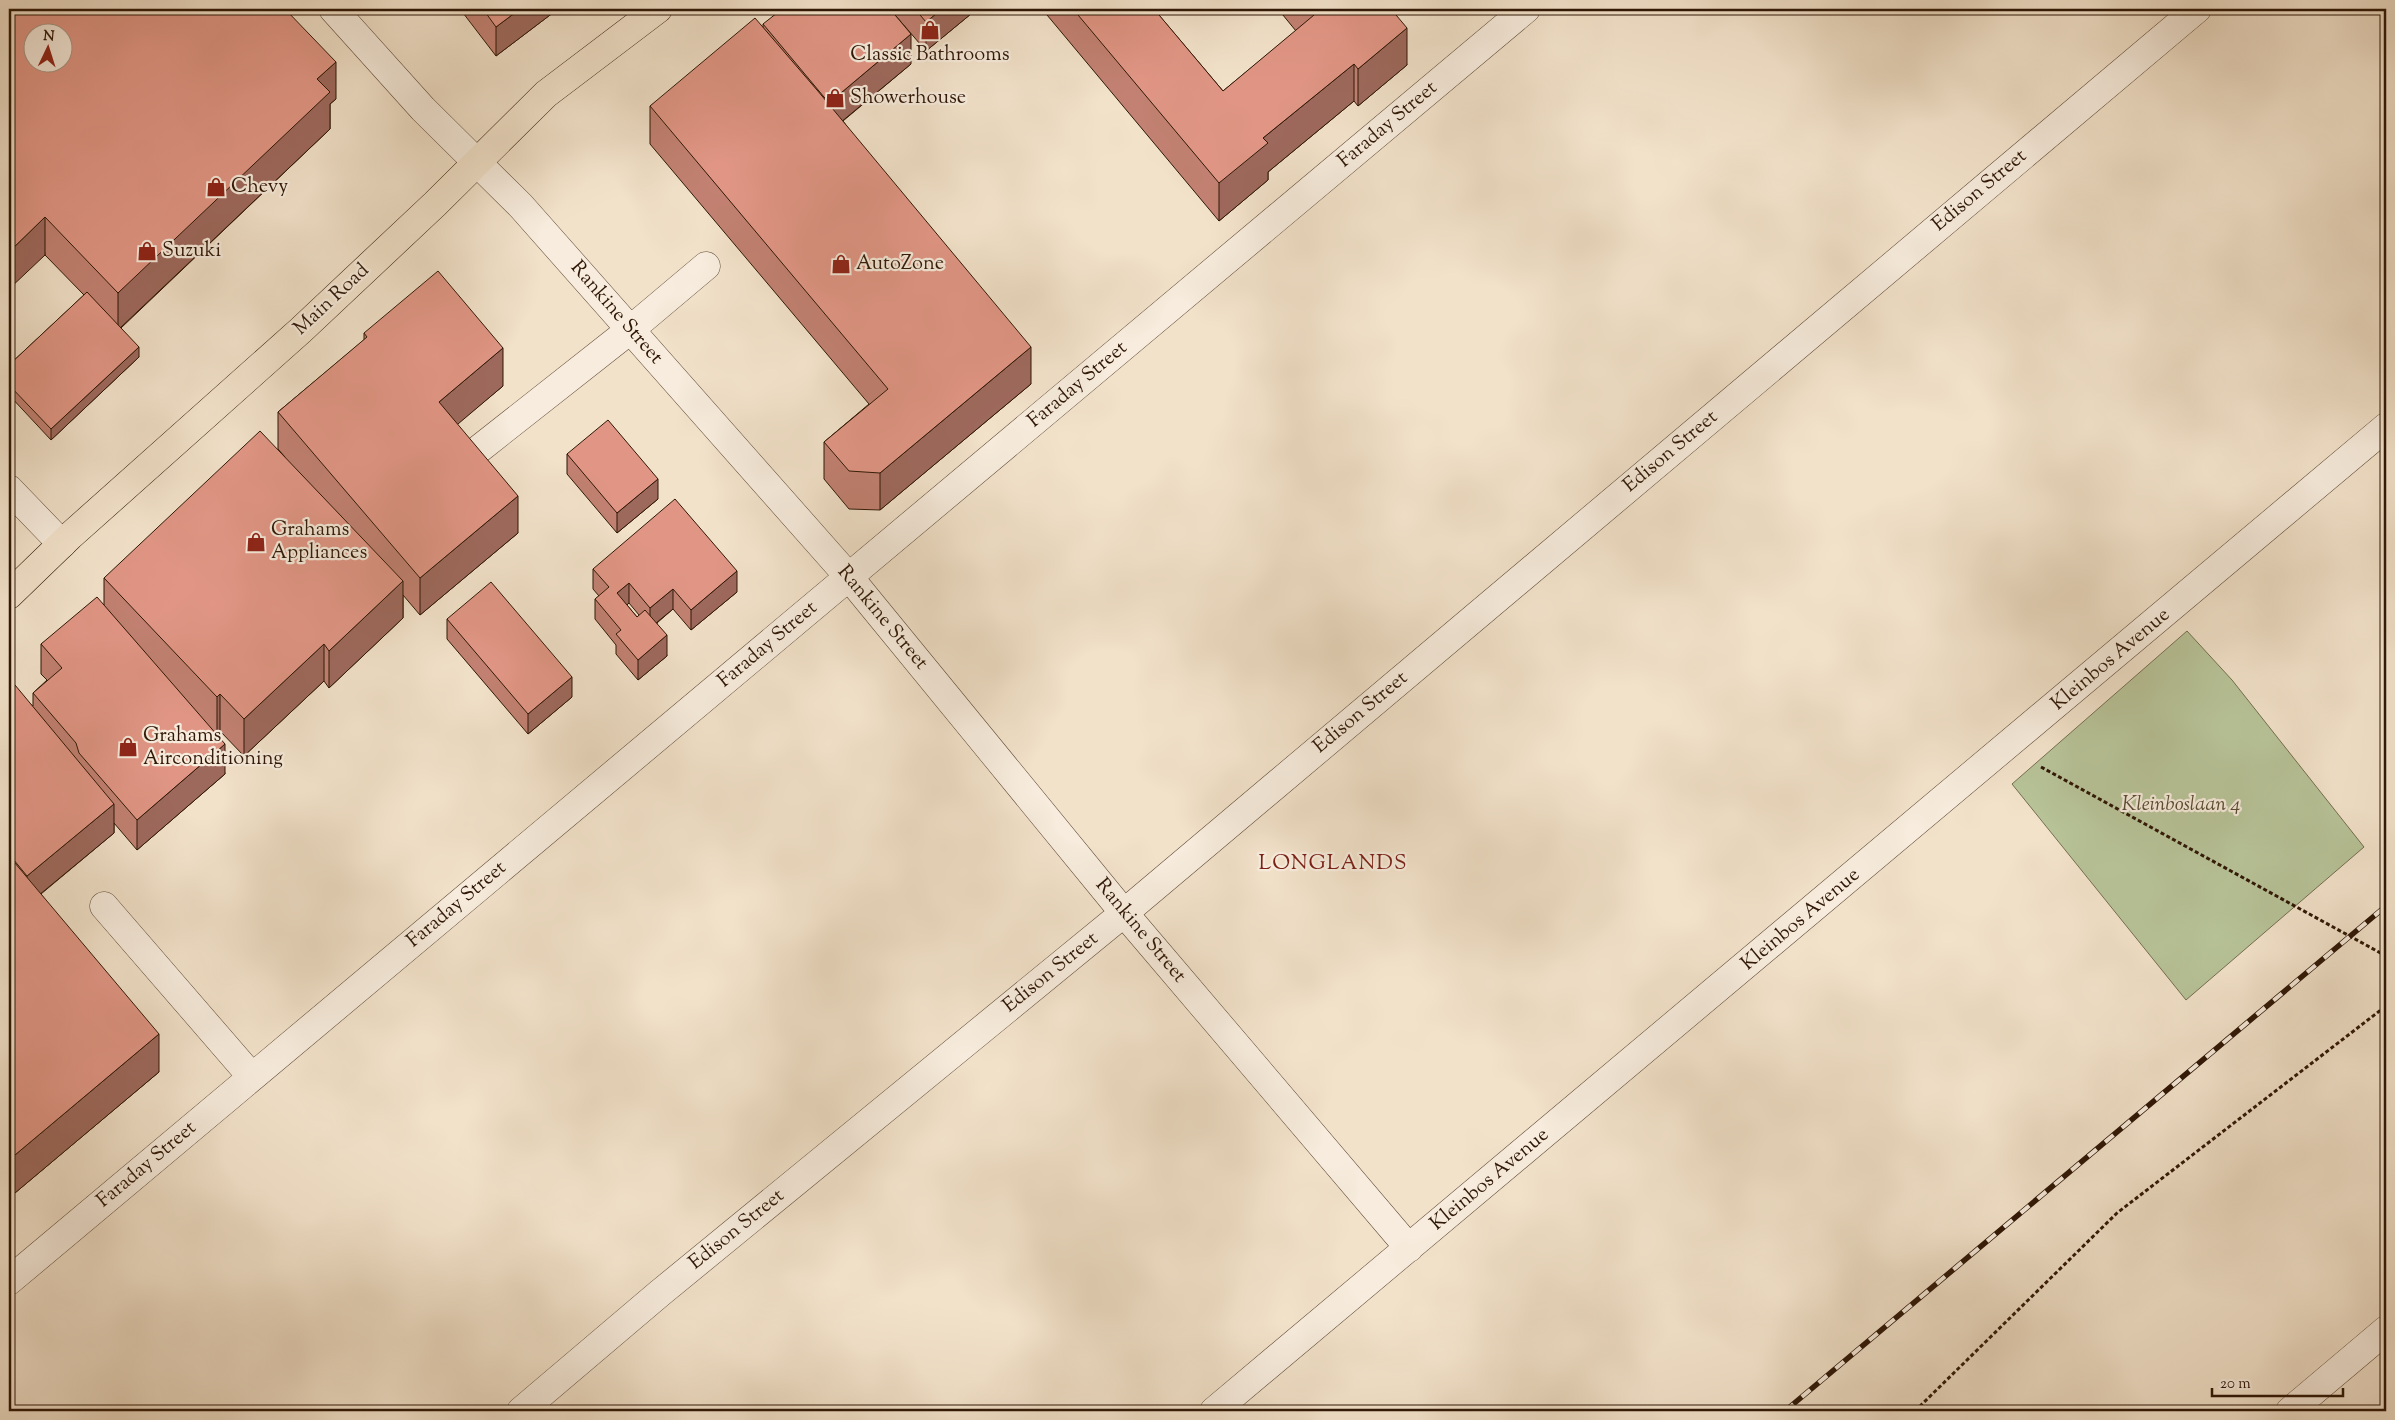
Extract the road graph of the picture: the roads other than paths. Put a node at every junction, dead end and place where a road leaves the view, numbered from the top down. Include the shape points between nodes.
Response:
1 (333, 9) edge
2 (658, 9) edge
3 (1526, 9) edge
4 (2196, 9) edge
5 (476, 162) junction
6 (706, 266) dead end
7 (630, 330) junction
8 (2386, 428) edge
9 (478, 448) edge
10 (9, 489) edge
11 (62, 544) junction
12 (849, 577) junction
13 (9, 595) edge
14 (104, 906) dead end
15 (1124, 913) junction
16 (252, 1077) junction
17 (1408, 1248) junction
18 (9, 1281) edge
19 (2386, 1330) edge
20 (521, 1411) edge
21 (1214, 1411) edge
22 (2290, 1411) edge

1 - 5 street, Rankine Street via 423,109
2 - 5 main road, Main Road via 546,94
3 - 12 street, Faraday Street
4 - 15 street, Edison Street
5 - 7 street, Rankine Street via 521,206
5 - 11 main road, Main Road via 301,330
6 - 7 street
7 - 9 street
7 - 12 street, Rankine Street
8 - 17 street, Kleinbos Avenue
10 - 11 street
11 - 13 main road, Main Road
12 - 15 street, Rankine Street
12 - 16 street, Faraday Street
14 - 16 street
15 - 17 street, Rankine Street
15 - 20 street, Edison Street via 660,1292
16 - 18 street, Faraday Street
17 - 21 street, Kleinbos Avenue
19 - 22 street

